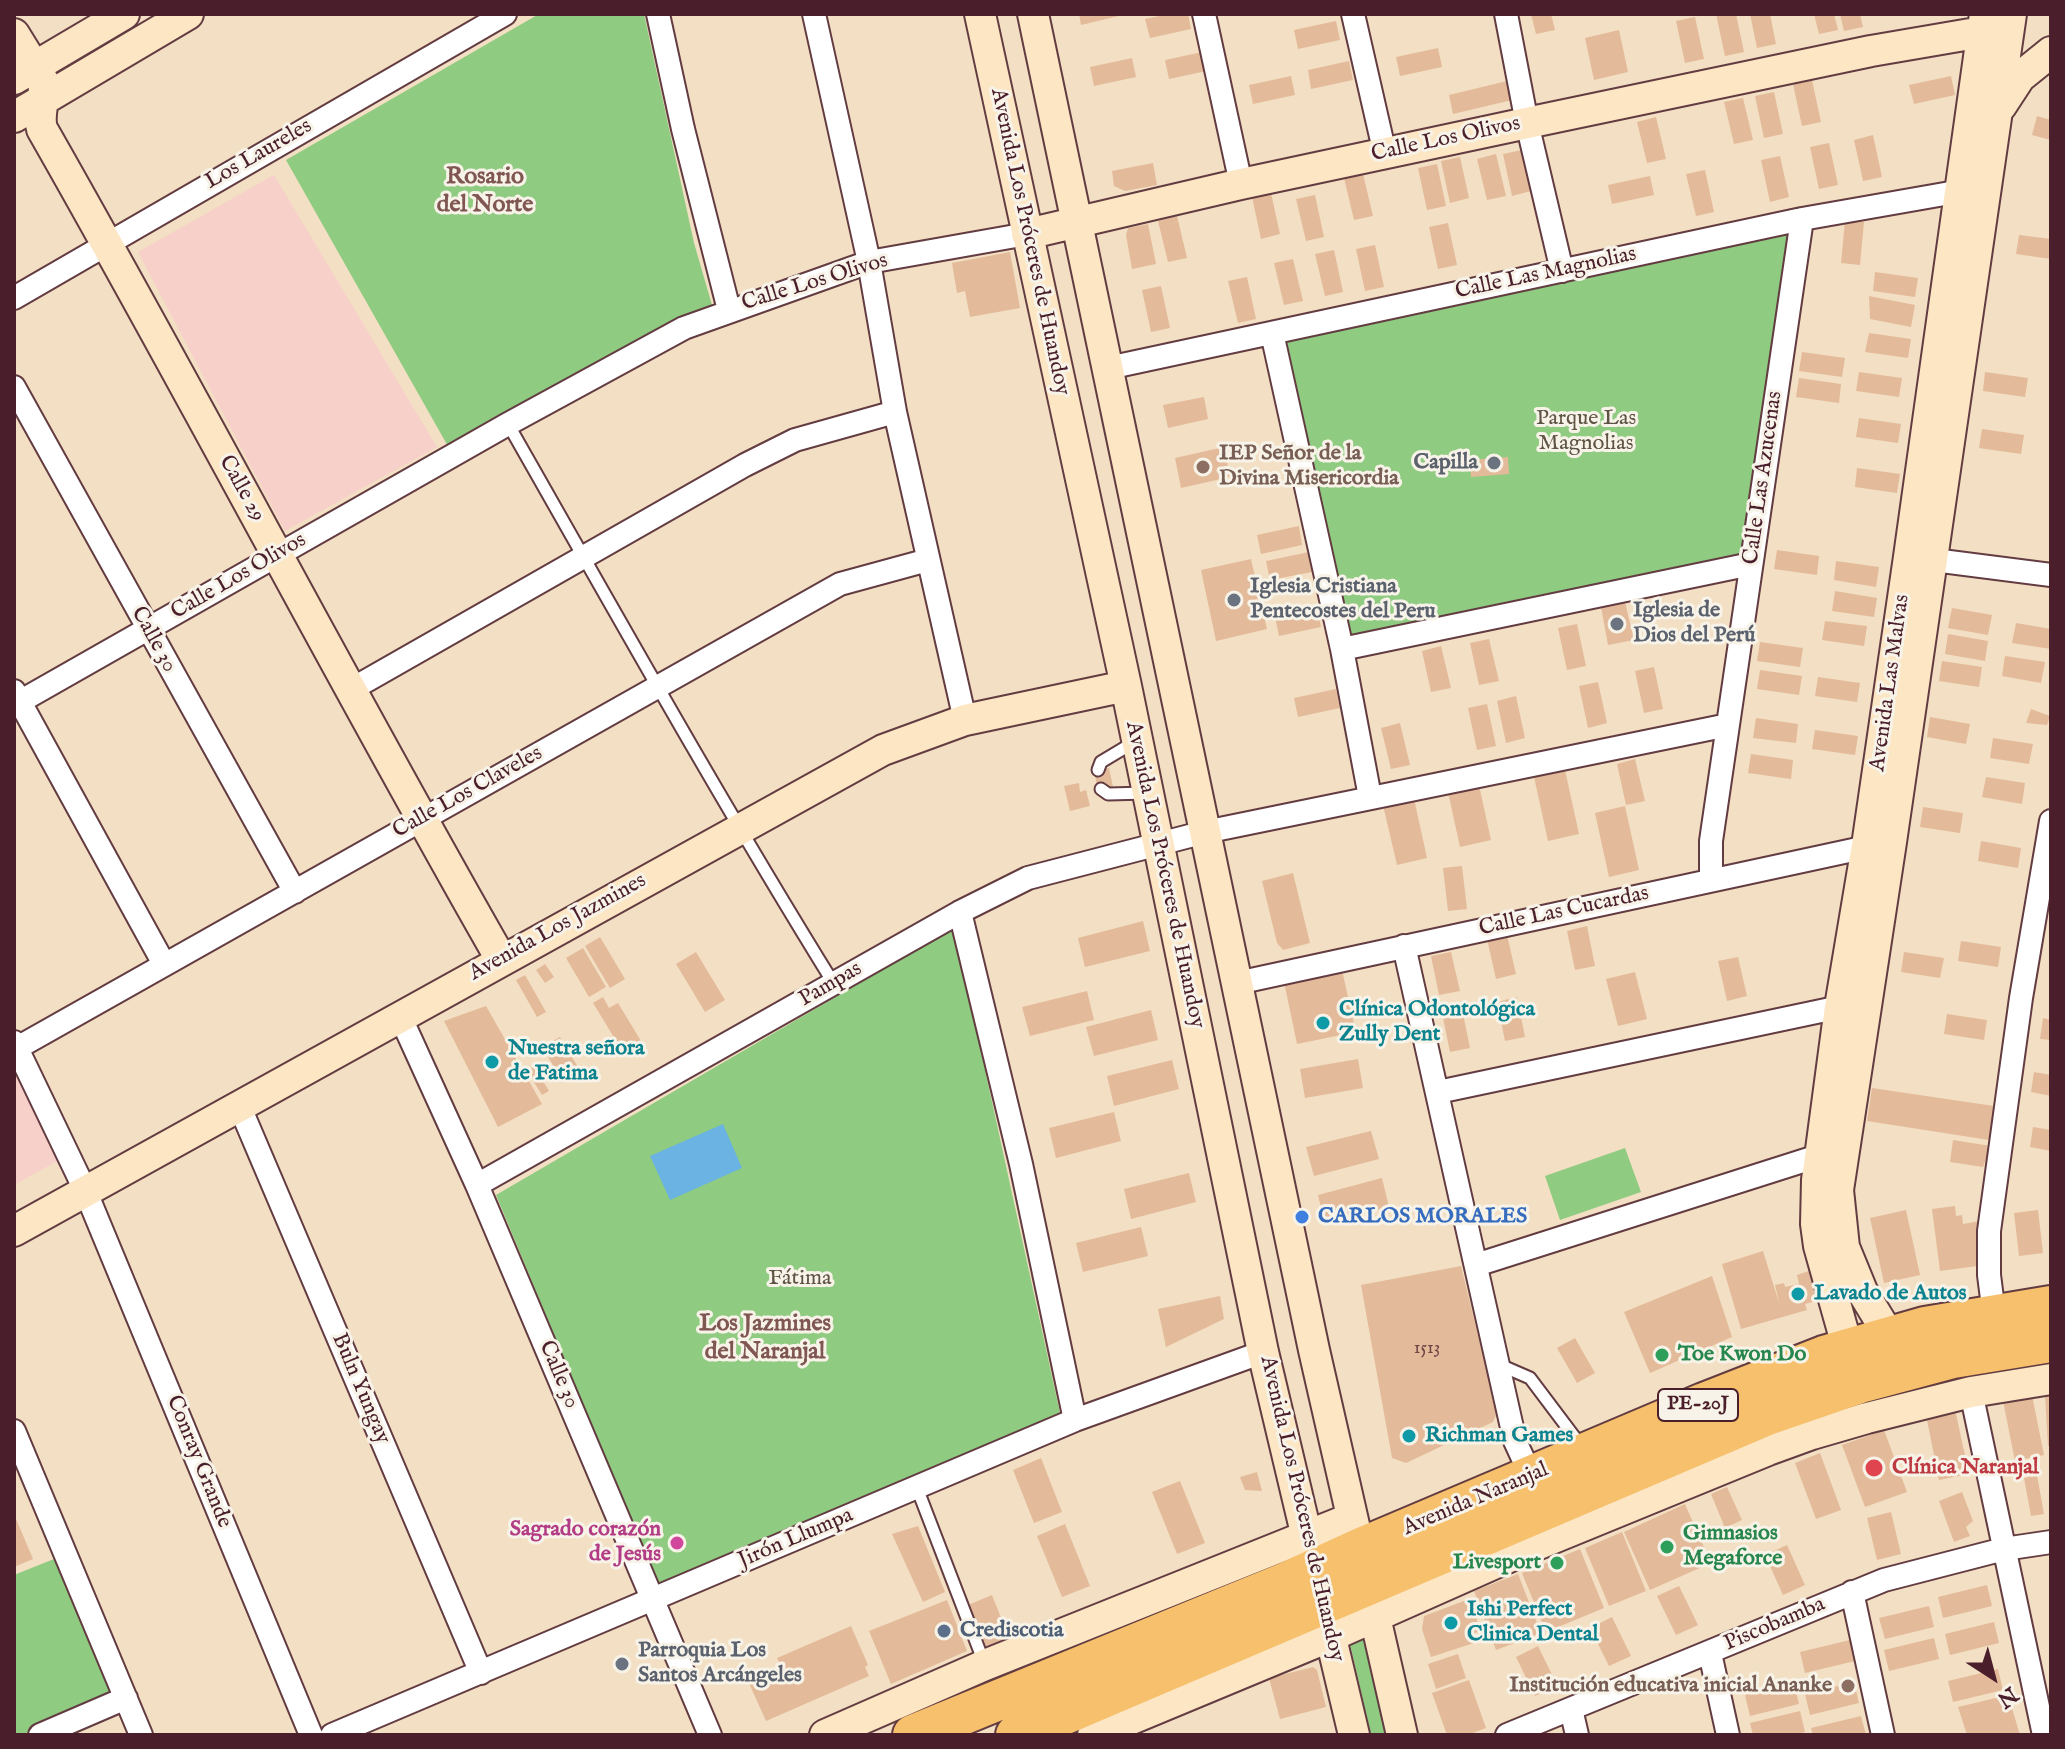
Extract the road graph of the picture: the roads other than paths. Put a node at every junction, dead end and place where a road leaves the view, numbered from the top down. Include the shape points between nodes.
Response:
1 (24, 14) edge
2 (124, 14) edge
3 (188, 14) edge
4 (505, 14) edge
5 (658, 14) edge
6 (814, 14) edge
7 (980, 14) edge
8 (1033, 14) edge
9 (1204, 14) edge
10 (1353, 14) edge
11 (1506, 14) edge
12 (2009, 14) edge
13 (1983, 23) edge
14 (14, 34) edge
15 (2006, 54) junction
16 (2047, 55) edge
17 (33, 68) edge
18 (55, 93) junction
19 (1997, 115) junction
20 (14, 117) edge
21 (1527, 123) junction
22 (1385, 154) junction
23 (1241, 184) junction
24 (1974, 189) junction
25 (1802, 219) junction
26 (1079, 222) junction
27 (1027, 234) junction
28 (107, 243) junction
29 (869, 262) junction
30 (1562, 271) junction
31 (14, 298) edge
32 (729, 310) junction
33 (1272, 333) junction
34 (1108, 368) junction
35 (14, 387) edge
36 (895, 412) junction
37 (508, 424) junction
38 (277, 555) junction
39 (584, 557) junction
40 (1920, 558) junction
41 (928, 560) junction
42 (1751, 564) junction
43 (2051, 575) edge
44 (148, 630) junction
45 (1342, 649) junction
46 (659, 686) junction
47 (1126, 686) junction
48 (352, 689) junction
49 (16, 699) edge
50 (965, 720) junction
51 (1728, 725) junction
52 (1137, 740) junction
53 (1098, 770) dead end
54 (1101, 789) dead end
55 (1147, 793) junction
56 (1370, 797) junction
57 (421, 819) junction
58 (2051, 821) edge
59 (738, 829) junction
60 (1205, 832) junction
61 (1879, 844) junction
62 (1157, 845) junction
63 (1711, 880) junction
64 (2047, 883) edge
65 (295, 892) junction
66 (960, 912) junction
67 (1404, 946) junction
68 (501, 959) junction
69 (164, 964) junction
70 (1237, 983) junction
71 (834, 984) junction
72 (1840, 1007) junction
73 (400, 1016) junction
74 (15, 1045) edge
75 (1438, 1092) junction
76 (239, 1105) junction
77 (1832, 1152) junction
78 (477, 1185) junction
79 (85, 1190) junction
80 (14, 1231) edge
81 (1476, 1265) junction
82 (2051, 1306) edge
83 (1994, 1314) junction
84 (1890, 1337) junction
85 (2040, 1348) edge
86 (1848, 1349) junction
87 (1263, 1352) junction
88 (1498, 1364) junction
89 (2051, 1379) edge
90 (1971, 1392) junction
91 (1075, 1420) junction
92 (14, 1431) edge
93 (1587, 1454) junction
94 (1532, 1478) junction
95 (917, 1488) junction
96 (2051, 1542) edge
97 (2004, 1549) junction
98 (1363, 1567) junction
99 (1319, 1586) junction
100 (1852, 1592) junction
101 (653, 1600) junction
102 (1710, 1653) junction
103 (985, 1665) junction
104 (481, 1673) junction
105 (126, 1698) junction
106 (1571, 1709) junction
107 (40, 1735) edge
108 (141, 1735) edge
109 (311, 1735) edge
110 (332, 1735) edge
111 (710, 1735) edge
112 (825, 1735) edge
113 (913, 1735) edge
114 (1016, 1735) edge
115 (1093, 1735) edge
116 (1354, 1735) edge
117 (1402, 1735) edge
118 (1507, 1735) edge
119 (1577, 1735) edge
120 (1728, 1735) edge
121 (1883, 1735) edge
122 (2044, 1735) edge

1 - 17 street
2 - 17 street
3 - 18 street
4 - 28 street, Los Laureles
5 - 32 street
6 - 29 street
7 - 27 street, Avenida Los Próceres de Huandoy
8 - 26 street
9 - 23 street
10 - 22 street
11 - 21 street
12 - 13 street
12 - 15 street, Avenida Las Malvas
13 - 15 street
13 - 21 street, Calle Los Olivos
13 - 24 street, Avenida Las Malvas
14 - 17 street
15 - 16 street
15 - 19 street, Avenida Las Malvas
16 - 19 street via 2020,77
17 - 18 street, Calle 29
18 - 20 street
18 - 28 street, Calle 29 via 39,119 42,129
19 - 24 street, Avenida Las Malvas
21 - 22 street, Calle Los Olivos
21 - 30 street
22 - 23 street, Calle Los Olivos
23 - 26 street, Calle Los Olivos
24 - 25 street, Calle Las Magnolias
24 - 40 street, Avenida Las Malvas
25 - 30 street, Calle Las Magnolias
25 - 42 street, Calle Las Azucenas
26 - 27 street, Calle Los Olivos
26 - 34 street
27 - 29 street, Calle Los Olivos
27 - 47 street, Avenida Los Próceres de Huandoy
28 - 31 street, Los Laureles
28 - 38 street, Calle 29
29 - 32 street, Calle Los Olivos
29 - 36 street
30 - 33 street, Calle Las Magnolias
32 - 37 street, Calle Los Olivos via 684,328
33 - 34 street, Calle Las Magnolias
33 - 45 street
34 - 60 street
35 - 44 street, Calle 30
36 - 39 street via 795,440
36 - 41 street
37 - 38 street, Calle Los Olivos
37 - 39 lane
38 - 44 street, Calle Los Olivos
38 - 48 street, Calle 29
39 - 46 lane
39 - 48 street
40 - 43 street
40 - 61 street, Avenida Las Malvas
41 - 46 street, Calle Los Claveles via 840,584
41 - 50 street
42 - 45 street
42 - 51 street, Calle Las Azucenas
44 - 49 street, Calle Los Olivos
44 - 65 street, Calle 30
45 - 56 street
46 - 57 street, Calle Los Claveles
46 - 59 lane
47 - 50 street, Avenida Los Jazmines
47 - 52 street, Avenida Los Próceres de Huandoy
48 - 57 street, Calle 29
49 - 69 street
50 - 59 street, Avenida Los Jazmines via 883,750
51 - 56 street, Pampas
51 - 63 street, Calle Las Azucenas via 1711,841
52 - 53 lane via 1101,762
52 - 55 street, Avenida Los Próceres de Huandoy
54 - 55 lane via 1108,794
55 - 62 street, Avenida Los Próceres de Huandoy
56 - 60 street, Pampas
57 - 65 street, Calle Los Claveles
57 - 68 street, Calle 29
58 - 64 street
59 - 68 street, Avenida Los Jazmines
59 - 71 lane
60 - 62 street, Pampas
60 - 70 street
61 - 63 street, Calle Las Cucardas
61 - 72 street, Avenida Las Malvas
61 - 77 street, Avenida Las Malvas
62 - 66 street, Pampas via 1028,878
62 - 87 street, Avenida Los Próceres de Huandoy
63 - 67 street, Calle Las Cucardas
64 - 83 street via 2021,998 1989,1231
65 - 69 street, Calle Los Claveles
66 - 71 street, Pampas
66 - 91 street
67 - 70 street, Calle Las Cucardas
67 - 75 street
68 - 73 street, Avenida Los Jazmines
69 - 74 street, Calle Los Claveles
70 - 98 street
71 - 78 street, Pampas
72 - 75 street
72 - 77 street, Avenida Las Malvas
73 - 76 street, Avenida Los Jazmines
73 - 78 street, Calle 30
74 - 79 street, Conray Grande
75 - 81 street
76 - 79 street, Avenida Los Jazmines
76 - 104 street, Buln Yungay
77 - 81 street
77 - 84 street, Avenida Las Malvas via 1844,1247
77 - 86 street, Avenida Las Malvas via 1817,1180 1817,1235
78 - 101 street, Calle 30
79 - 80 street, Avenida Los Jazmines
79 - 109 street, Conray Grande
81 - 88 street
82 - 83 highway, Avenida Naranjal / PE-20J
83 - 84 highway, Avenida Naranjal / PE-20J
84 - 86 highway, Avenida Naranjal / PE-20J
85 - 98 highway, Avenida Naranjal / PE-20J via 1953,1358 1860,1383
86 - 93 highway, Avenida Naranjal / PE-20J
87 - 91 street, Jirón Llumpa
87 - 99 street, Avenida Los Próceres de Huandoy
88 - 93 lane via 1530,1378
88 - 94 street via 1515,1441
89 - 90 street, Avenida Naranjal
90 - 97 street
90 - 98 street, Avenida Naranjal via 1768,1450 1536,1545
91 - 95 street, Jirón Llumpa
92 - 105 street
93 - 94 highway, Avenida Naranjal / PE-20J
94 - 98 highway, Avenida Naranjal / PE-20J
95 - 101 street, Jirón Llumpa
95 - 103 lane
96 - 97 street, Piscobamba
97 - 100 street, Piscobamba
97 - 122 street
98 - 99 highway, Avenida Naranjal / PE-20J
98 - 99 street, Avenida Naranjal
98 - 117 street
99 - 103 street, Avenida Naranjal
99 - 113 highway, Avenida Naranjal / PE-20J
99 - 114 highway, Avenida Naranjal / PE-20J
99 - 115 street, Avenida Naranjal
99 - 116 street, Avenida Los Próceres de Huandoy
100 - 102 street, Piscobamba
100 - 121 street
101 - 104 street, Jirón Llumpa
101 - 111 street, Calle 30
102 - 106 street, Piscobamba
102 - 120 street
103 - 112 street, Avenida Naranjal
104 - 110 street, Jirón Llumpa
105 - 107 street
105 - 108 street
106 - 118 street, Piscobamba
106 - 119 street

